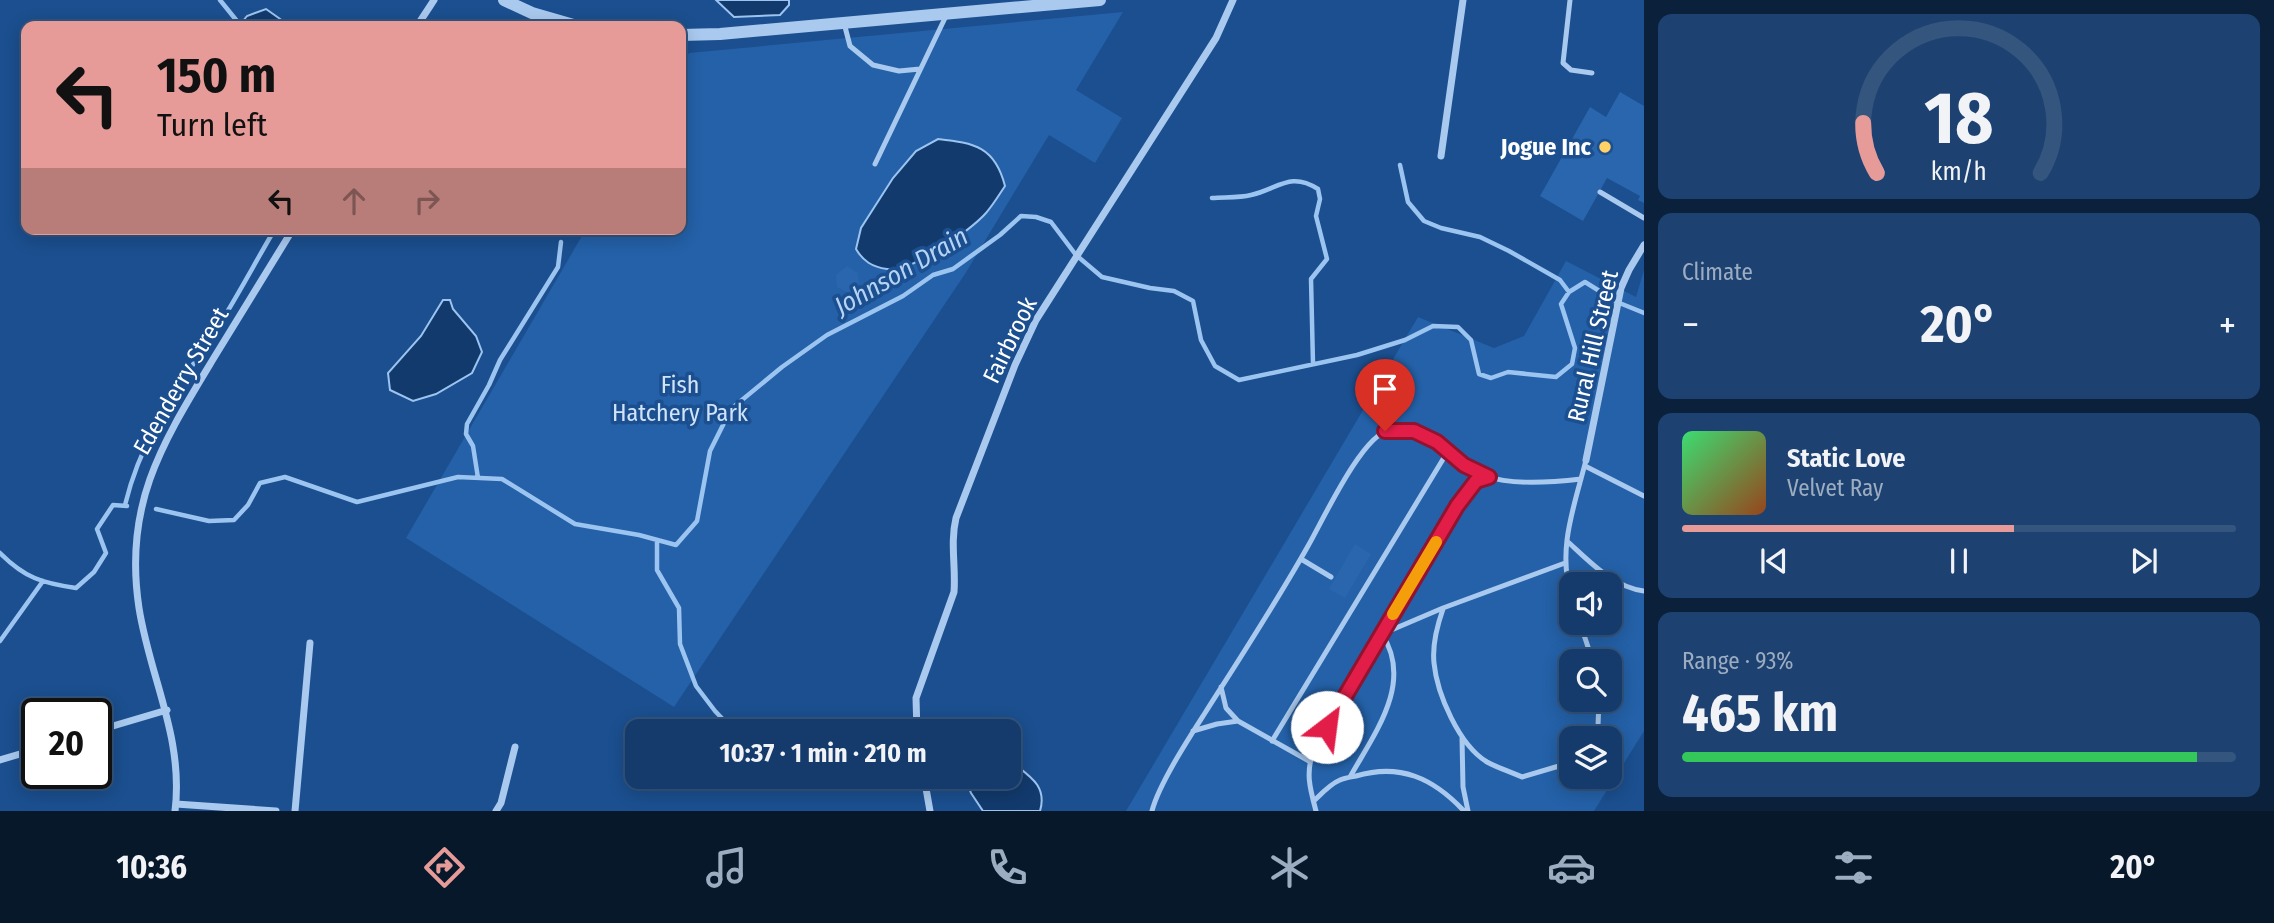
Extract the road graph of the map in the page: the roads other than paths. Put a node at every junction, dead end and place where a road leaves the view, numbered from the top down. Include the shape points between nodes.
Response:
1 (433, 0) edge
2 (504, 0) edge
3 (1100, 0) edge
4 (1233, 0) edge
5 (1463, 0) edge
6 (1570, 0) edge
7 (1051, 2) edge
8 (947, 14) junction
9 (420, 21) edge
10 (559, 21) edge
11 (844, 23) junction
12 (686, 35) edge
13 (920, 69) junction
14 (1592, 73) dead end
15 (1441, 156) dead end
16 (875, 164) dead end
17 (1600, 192) dead end
18 (1644, 218) edge
19 (289, 235) edge
20 (1644, 245) edge
21 (1448, 451) junction
22 (1586, 463) junction
23 (1489, 477) junction
24 (1581, 478) junction
25 (1644, 496) edge
26 (1567, 541) junction
27 (1301, 559) junction
28 (1565, 563) junction
29 (1567, 572) edge
30 (1331, 577) dead end
31 (1644, 591) edge
32 (1443, 608) junction
33 (1382, 634) junction
34 (310, 643) dead end
35 (1221, 687) junction
36 (167, 710) junction
37 (917, 719) edge
38 (1238, 721) junction
39 (112, 726) edge
40 (1194, 731) junction
41 (1462, 737) junction
42 (1272, 741) junction
43 (515, 747) dead end
44 (21, 754) edge
45 (0, 760) edge
46 (1309, 761) junction
47 (1559, 766) edge
48 (1350, 777) junction
49 (926, 789) edge
50 (1314, 801) junction
51 (176, 807) edge
52 (276, 811) edge
53 (295, 811) edge
54 (496, 811) edge
55 (930, 811) edge
56 (1152, 811) edge
57 (1316, 811) edge
58 (1466, 811) edge

1 - 9 street
2 - 10 street
3 - 7 street
4 - 37 street, Fairbrook via 1216,38 1036,320 1015,365 956,518 954,592 916,698
5 - 15 street
6 - 14 lane via 1563,64
7 - 8 street
8 - 11 street
8 - 13 lane
11 - 12 street
11 - 13 lane via 850,46 873,65 899,71
13 - 16 lane
17 - 18 lane
19 - 36 street, Edenderry Street via 173,426 148,482 138,527 137,587 147,647
20 - 22 street, Rural Hill Street via 1621,288
21 - 23 lane
21 - 27 lane via 1414,431 1385,431 1369,442
21 - 42 lane
22 - 24 lane
22 - 25 lane
23 - 24 lane via 1545,484
23 - 33 lane via 1476,481 1457,506
24 - 26 lane
26 - 28 lane
26 - 31 lane via 1604,574 1630,589
27 - 30 lane
27 - 35 lane
28 - 29 lane
28 - 32 lane
32 - 33 lane
32 - 41 lane via 1435,634 1434,663 1446,706
33 - 46 lane
33 - 48 lane via 1395,675 1390,703
34 - 53 street
35 - 38 lane via 1226,708
35 - 40 lane
36 - 39 street
36 - 51 street, Edenderry Street
38 - 40 lane
38 - 42 lane
40 - 56 lane
41 - 47 lane via 1485,761 1522,777
41 - 58 lane
42 - 46 lane
43 - 54 street
44 - 45 street
46 - 50 lane
48 - 50 lane via 1339,780
48 - 58 lane via 1396,770 1422,778
49 - 55 street
50 - 57 lane
51 - 52 street

